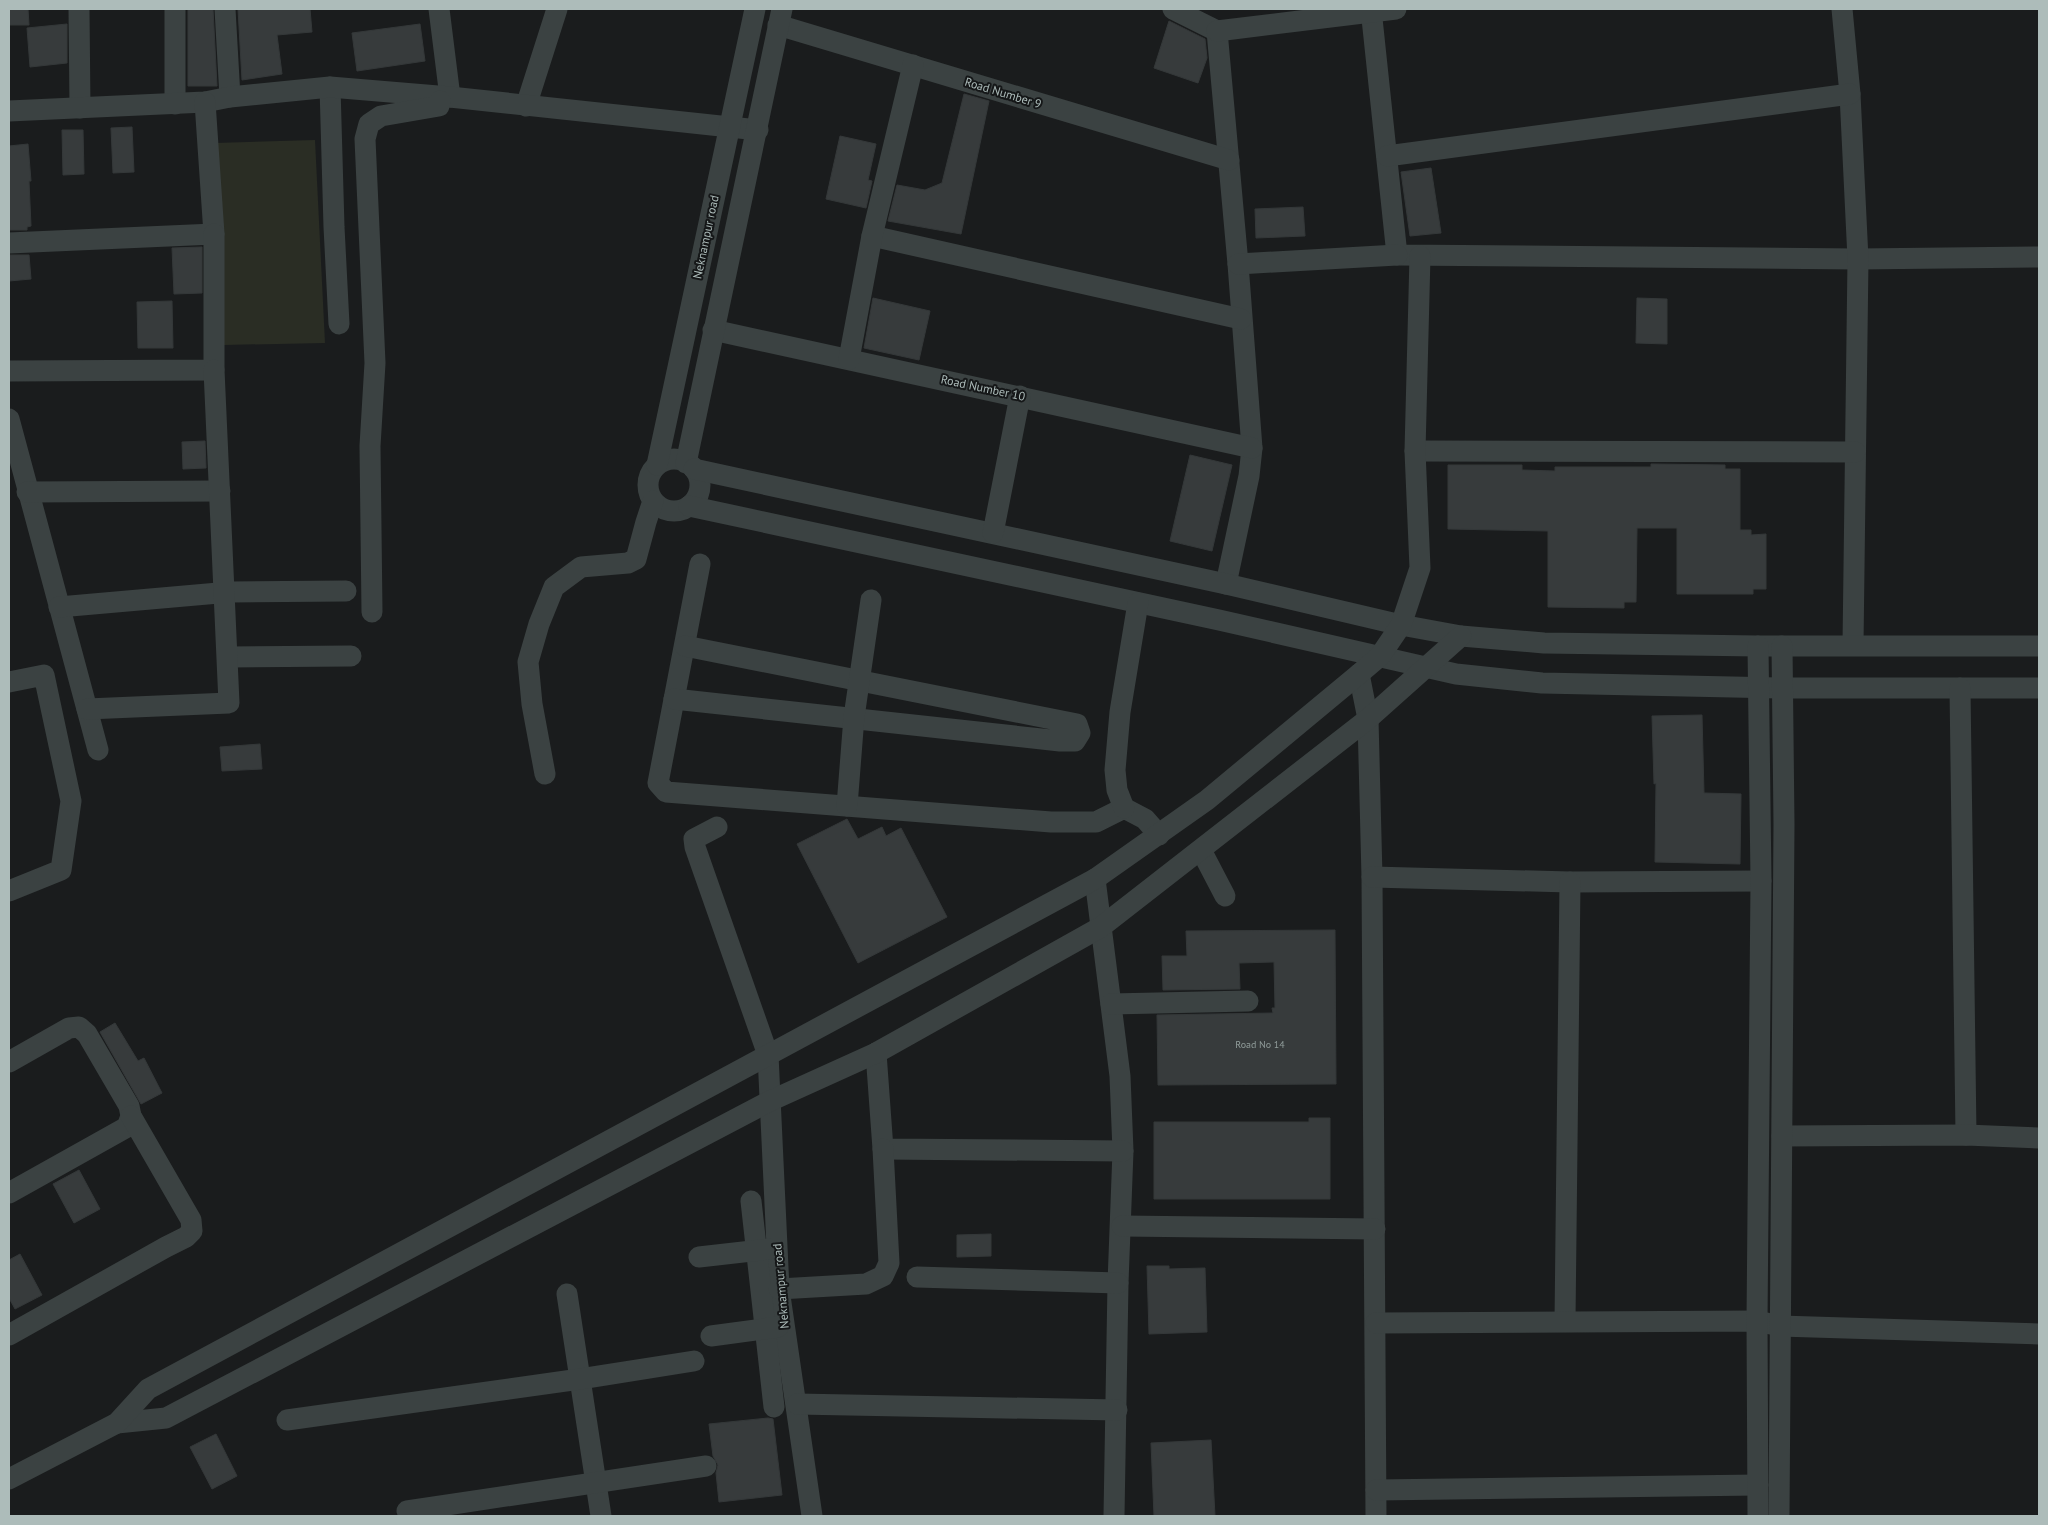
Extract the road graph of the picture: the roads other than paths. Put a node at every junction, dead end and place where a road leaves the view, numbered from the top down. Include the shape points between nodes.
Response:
1 (79, 9) edge
2 (175, 9) edge
3 (225, 9) edge
4 (439, 9) edge
5 (557, 9) edge
6 (755, 9) edge
7 (1172, 9) edge
8 (1396, 9) edge
9 (1842, 9) edge
10 (1371, 10) edge
11 (780, 17) edge
12 (1218, 31) junction
13 (913, 65) junction
14 (330, 87) junction
15 (1850, 94) junction
16 (445, 97) junction
17 (230, 98) junction
18 (205, 102) junction
19 (175, 104) junction
20 (526, 106) junction
21 (80, 108) junction
22 (9, 111) edge
23 (729, 127) junction
24 (758, 130) junction
25 (1387, 156) junction
26 (1229, 160) junction
27 (214, 234) junction
28 (872, 236) junction
29 (9, 243) edge
30 (1397, 255) junction
31 (1420, 256) junction
32 (2039, 256) edge
33 (1858, 259) junction
34 (1238, 264) junction
35 (1241, 319) junction
36 (339, 324) dead end
37 (713, 330) junction
38 (849, 359) junction
39 (214, 370) junction
40 (9, 371) edge
41 (1020, 396) junction
42 (9, 419) edge
43 (1252, 448) junction
44 (1416, 451) junction
45 (1855, 452) junction
46 (657, 465) junction
47 (690, 466) junction
48 (220, 491) junction
49 (27, 492) junction
50 (653, 501) junction
51 (689, 506) junction
52 (993, 533) junction
53 (700, 564) dead end
54 (1226, 584) junction
55 (346, 591) dead end
56 (225, 592) junction
57 (871, 600) dead end
58 (1138, 602) junction
59 (59, 608) junction
60 (372, 612) dead end
61 (1400, 625) junction
62 (1460, 636) junction
63 (1853, 645) junction
64 (685, 646) junction
65 (1758, 646) junction
66 (1782, 646) junction
67 (2039, 646) edge
68 (351, 656) dead end
69 (1380, 656) junction
70 (228, 657) junction
71 (1426, 667) junction
72 (1359, 674) junction
73 (859, 681) junction
74 (9, 682) edge
75 (1758, 687) junction
76 (1782, 688) junction
77 (1960, 688) junction
78 (2039, 688) edge
79 (674, 699) junction
80 (87, 709) junction
81 (854, 717) junction
82 (1368, 719) junction
83 (98, 750) dead end
84 (545, 774) dead end
85 (847, 806) junction
86 (1124, 808) junction
87 (717, 827) dead end
88 (1159, 835) junction
89 (1201, 850) junction
90 (1372, 877) junction
91 (1095, 879) junction
92 (1760, 881) junction
93 (1570, 882) junction
94 (9, 892) edge
95 (1225, 896) dead end
96 (1101, 927) junction
97 (1248, 1001) dead end
98 (1111, 1004) junction
99 (876, 1053) junction
100 (768, 1055) junction
101 (9, 1062) edge
102 (770, 1101) junction
103 (131, 1116) junction
104 (1966, 1135) junction
105 (1782, 1136) junction
106 (2039, 1138) edge
107 (883, 1150) junction
108 (1123, 1151) junction
109 (9, 1194) edge
110 (750, 1201) dead end
111 (1122, 1226) junction
112 (1375, 1229) junction
113 (777, 1248) junction
114 (756, 1250) junction
115 (699, 1257) dead end
116 (917, 1277) dead end
117 (1118, 1283) junction
118 (779, 1289) junction
119 (567, 1294) dead end
120 (1566, 1321) junction
121 (1757, 1322) junction
122 (1376, 1323) junction
123 (1780, 1326) junction
124 (774, 1327) junction
125 (2039, 1334) edge
126 (9, 1335) edge
127 (711, 1336) dead end
128 (694, 1361) dead end
129 (580, 1379) junction
130 (797, 1404) junction
131 (774, 1407) dead end
132 (1117, 1410) junction
133 (287, 1420) dead end
134 (117, 1423) junction
135 (706, 1466) dead end
136 (9, 1479) edge
137 (596, 1481) junction
138 (1758, 1485) junction
139 (1376, 1490) junction
140 (407, 1511) dead end
141 (601, 1516) edge
142 (812, 1516) edge
143 (1114, 1516) edge
144 (1376, 1516) edge
145 (1758, 1516) edge
146 (1779, 1516) edge

1 - 21 street
2 - 19 street
3 - 17 street
4 - 16 street
5 - 20 street
6 - 23 street, Neknampur road
7 - 12 street
8 - 10 street
9 - 15 street
10 - 12 street
10 - 25 street
11 - 13 street, Road Number 9
11 - 24 street
12 - 26 street
13 - 26 street, Road Number 9
13 - 28 street
14 - 16 street
14 - 17 street
14 - 36 street
15 - 25 street
15 - 33 street
16 - 20 street
16 - 60 street via 440,106 381,116 369,124 365,139 375,363 370,446
17 - 18 street
18 - 19 street
18 - 27 street
19 - 21 street
20 - 23 street
21 - 22 street
23 - 24 street
23 - 46 street, Neknampur road
24 - 37 street
25 - 30 street
26 - 34 street
27 - 29 street
27 - 39 street
28 - 35 street
28 - 38 street
30 - 31 street
30 - 34 street
31 - 33 street
31 - 44 street
32 - 33 street
33 - 45 street
34 - 35 street
35 - 43 street
37 - 38 street, Road Number 10
37 - 47 street
38 - 41 street, Road Number 10
39 - 40 street
39 - 48 street
41 - 43 street, Road Number 10
41 - 52 street
42 - 49 street
43 - 54 street
44 - 45 street
44 - 61 street via 1420,568
45 - 63 street
46 - 47 street via 676,459
46 - 50 street via 648,482
47 - 51 street via 698,478 699,488
47 - 52 street
48 - 49 street
48 - 56 street
49 - 59 street
50 - 51 street via 670,511
50 - 84 street via 636,559 628,563 581,567 554,587 539,624 528,662
51 - 58 street
52 - 54 street
53 - 64 street
54 - 61 street
55 - 56 street
56 - 59 street
56 - 70 street
57 - 73 street
58 - 69 street
58 - 86 street via 1120,712 1115,770 1117,790
59 - 80 street
61 - 62 street
61 - 69 street
62 - 65 street via 1544,643
62 - 71 street
63 - 66 street
63 - 67 street
64 - 73 street
64 - 79 street
65 - 66 street
65 - 75 street
66 - 76 street
68 - 70 street
69 - 71 street
69 - 72 street
70 - 80 street via 230,702
71 - 75 street via 1464,675 1542,683
71 - 82 street
72 - 82 street
72 - 88 street via 1207,800
73 - 81 street
73 - 81 street via 1077,724 1080,733 1075,741 1060,741
74 - 94 street via 44,675 71,801 60,870
75 - 76 street
75 - 92 street
76 - 77 street
76 - 105 street
77 - 78 street
77 - 104 street
79 - 81 street
79 - 85 street via 658,782 666,792
80 - 83 street
81 - 85 street
82 - 89 street
82 - 90 street
85 - 86 street via 1051,822 1096,822
86 - 88 street via 1145,819
87 - 100 street, Neknampur road via 694,839 695,847
88 - 91 street
89 - 95 street
89 - 96 street
90 - 93 street
90 - 112 street
91 - 96 street
91 - 100 street
92 - 93 street
92 - 121 street
93 - 120 street
96 - 98 street
96 - 99 street
97 - 98 street
98 - 108 street via 1120,1076
99 - 102 street
99 - 107 street
100 - 102 street, Neknampur road
100 - 134 street via 148,1389
101 - 103 street via 68,1028 79,1026 87,1034 129,1106
102 - 113 street, Neknampur road
102 - 134 street via 166,1418
103 - 109 street via 127,1127
103 - 126 street via 191,1220 192,1231 186,1238
104 - 105 street
104 - 106 street
105 - 123 street
107 - 108 street
107 - 118 street via 889,1263 883,1276 866,1284
108 - 111 street
110 - 114 street
111 - 112 street
111 - 117 street
112 - 122 street
113 - 114 street
113 - 118 street, Neknampur road
114 - 115 street
114 - 124 street
116 - 117 street
117 - 132 street
118 - 124 street, Neknampur road
119 - 129 street
120 - 121 street
120 - 122 street
121 - 123 street
121 - 138 street
122 - 139 street
123 - 125 street
123 - 146 street
124 - 127 street
124 - 130 street, Neknampur road
124 - 131 street
128 - 129 street
129 - 133 street
129 - 137 street
130 - 132 street
130 - 142 street, Neknampur road
132 - 143 street
134 - 136 street
135 - 137 street
137 - 140 street
137 - 141 street
138 - 139 street
138 - 145 street
139 - 144 street

